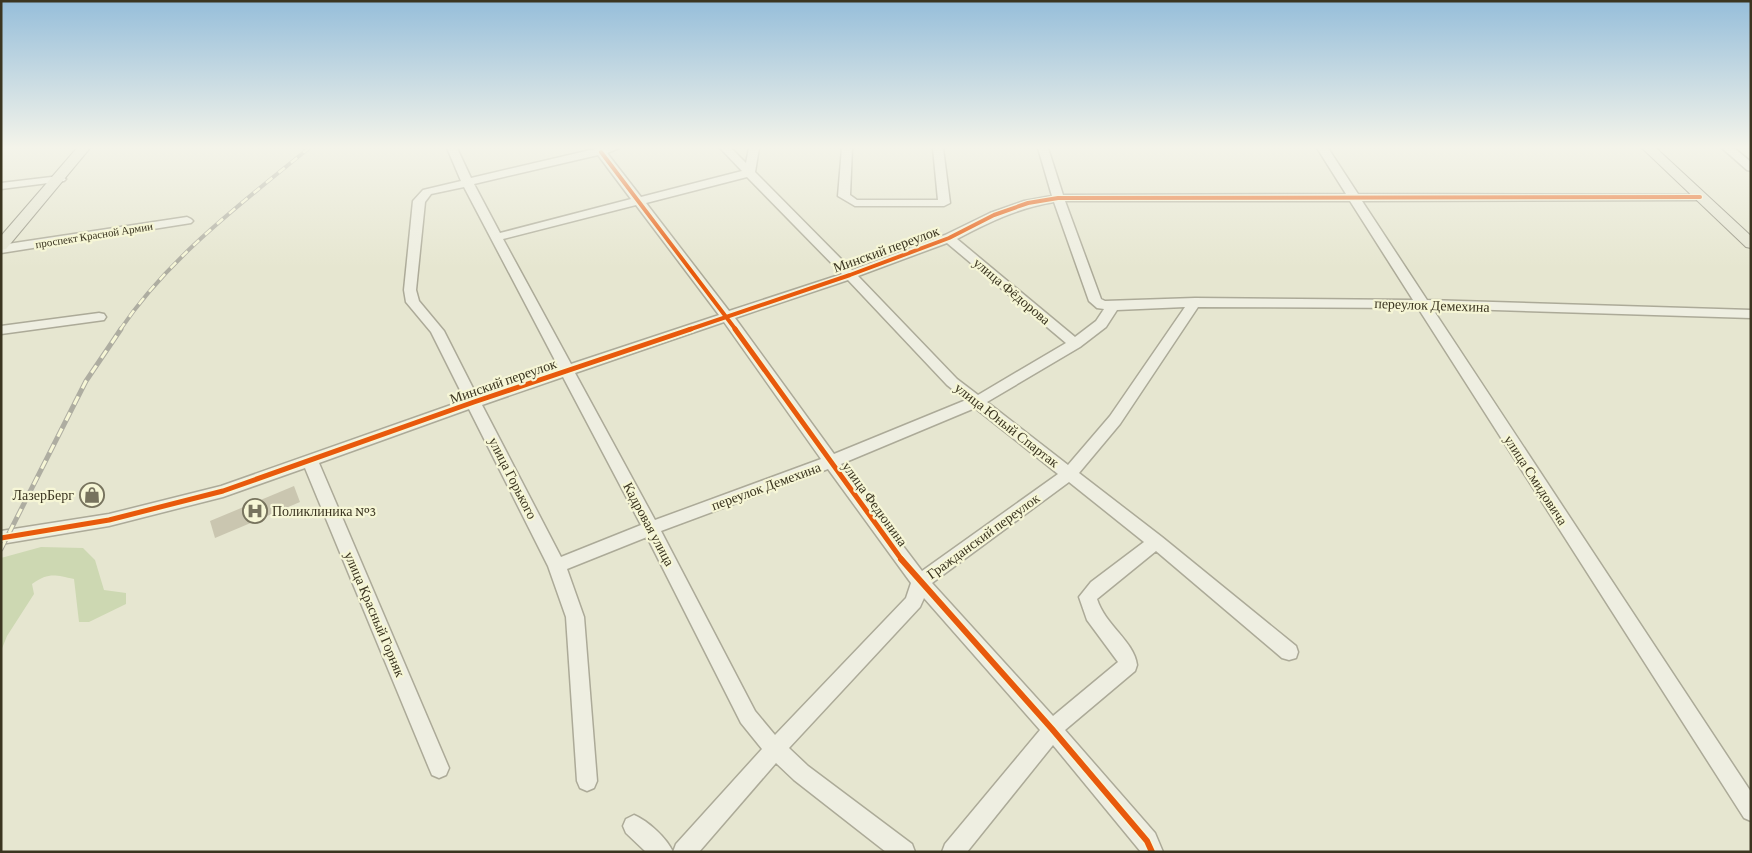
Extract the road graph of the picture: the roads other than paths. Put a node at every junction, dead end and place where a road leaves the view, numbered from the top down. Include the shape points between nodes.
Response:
1 (52, 188) edge
2 (444, 188) edge
3 (470, 188) edge
4 (630, 188) edge
5 (690, 188) edge
6 (764, 188) edge
7 (845, 188) edge
8 (942, 188) edge
9 (1055, 188) edge
10 (1349, 188) edge
11 (1690, 188) edge
12 (1700, 197) junction
13 (1058, 198) junction
14 (1356, 199) junction
15 (638, 201) junction
16 (187, 221) dead end
17 (498, 237) junction
18 (949, 238) junction
19 (1751, 244) edge
20 (1, 248) edge
21 (850, 275) junction
22 (1195, 302) junction
23 (1424, 305) junction
24 (1113, 306) junction
25 (1751, 314) edge
26 (99, 317) dead end
27 (727, 317) junction
28 (1, 330) edge
29 (1075, 344) junction
30 (566, 370) junction
31 (978, 401) junction
32 (474, 402) junction
33 (310, 460) junction
34 (830, 462) junction
35 (1068, 474) junction
36 (652, 528) junction
37 (1, 538) edge
38 (1156, 542) junction
39 (557, 566) junction
40 (920, 582) junction
41 (1289, 652) dead end
42 (1052, 729) junction
43 (775, 749) junction
44 (439, 768) dead end
45 (587, 781) dead end
46 (1751, 811) edge
47 (634, 826) dead end
48 (662, 852) edge
49 (684, 852) edge
50 (904, 852) edge
51 (952, 852) edge
52 (1152, 852) edge

1 - 20 main road
2 - 32 street, улица Горького via 427,192 419,201 410,290 413,302 437,331
3 - 17 street, Кадровая улица
4 - 15 street, улица Федюнина
5 - 15 street
6 - 21 street, улица Юный Спартак
7 - 8 street via 844,196 855,203 944,202
9 - 13 street
10 - 14 street, улица Смидовича
11 - 12 main road
12 - 14 street, Минский переулок
12 - 19 main road
13 - 14 street, Минский переулок
13 - 18 street, Минский переулок via 1028,203 994,215
13 - 24 street via 1095,301
14 - 23 street, улица Смидовича
15 - 17 street
15 - 27 street, улица Федюнина
16 - 20 street, проспект Красной Армии
17 - 30 street, Кадровая улица
18 - 21 street, Минский переулок
18 - 29 street, улица Фёдорова
21 - 27 street, Минский переулок
21 - 31 street, улица Юный Спартак via 952,382
22 - 23 street, переулок Демехина
22 - 24 street, переулок Демехина
22 - 35 street, Гражданский переулок via 1114,420
23 - 25 street, переулок Демехина
23 - 46 street, улица Смидовича
24 - 29 street, переулок Демехина via 1101,324
26 - 28 street
27 - 30 street, Минский переулок
27 - 34 street, улица Федюнина
29 - 31 street, переулок Демехина
30 - 32 street, Минский переулок
30 - 36 street, Кадровая улица
31 - 34 street, переулок Демехина
31 - 35 street, улица Юный Спартак
32 - 33 street, Минский переулок
32 - 39 street, улица Горького
33 - 37 street, Минский переулок via 223,491 109,520
33 - 44 street, улица Красный Горняк
34 - 36 street, переулок Демехина
34 - 40 street, улица Федюнина
35 - 38 street, улица Юный Спартак
35 - 40 street, Гражданский переулок
36 - 39 street, переулок Демехина
36 - 43 street, Кадровая улица via 748,717
38 - 41 street, улица Юный Спартак
38 - 42 street via 1096,587 1088,597 1093,615 1127,658 1128,665
39 - 45 street, улица Горького via 575,618
40 - 42 street, улица Федюнина
40 - 43 street, Гражданский переулок via 914,602
42 - 51 street
42 - 52 street, улица Федюнина via 1147,841
43 - 49 street, Гражданский переулок
43 - 50 street, Кадровая улица via 801,773
47 - 48 street

